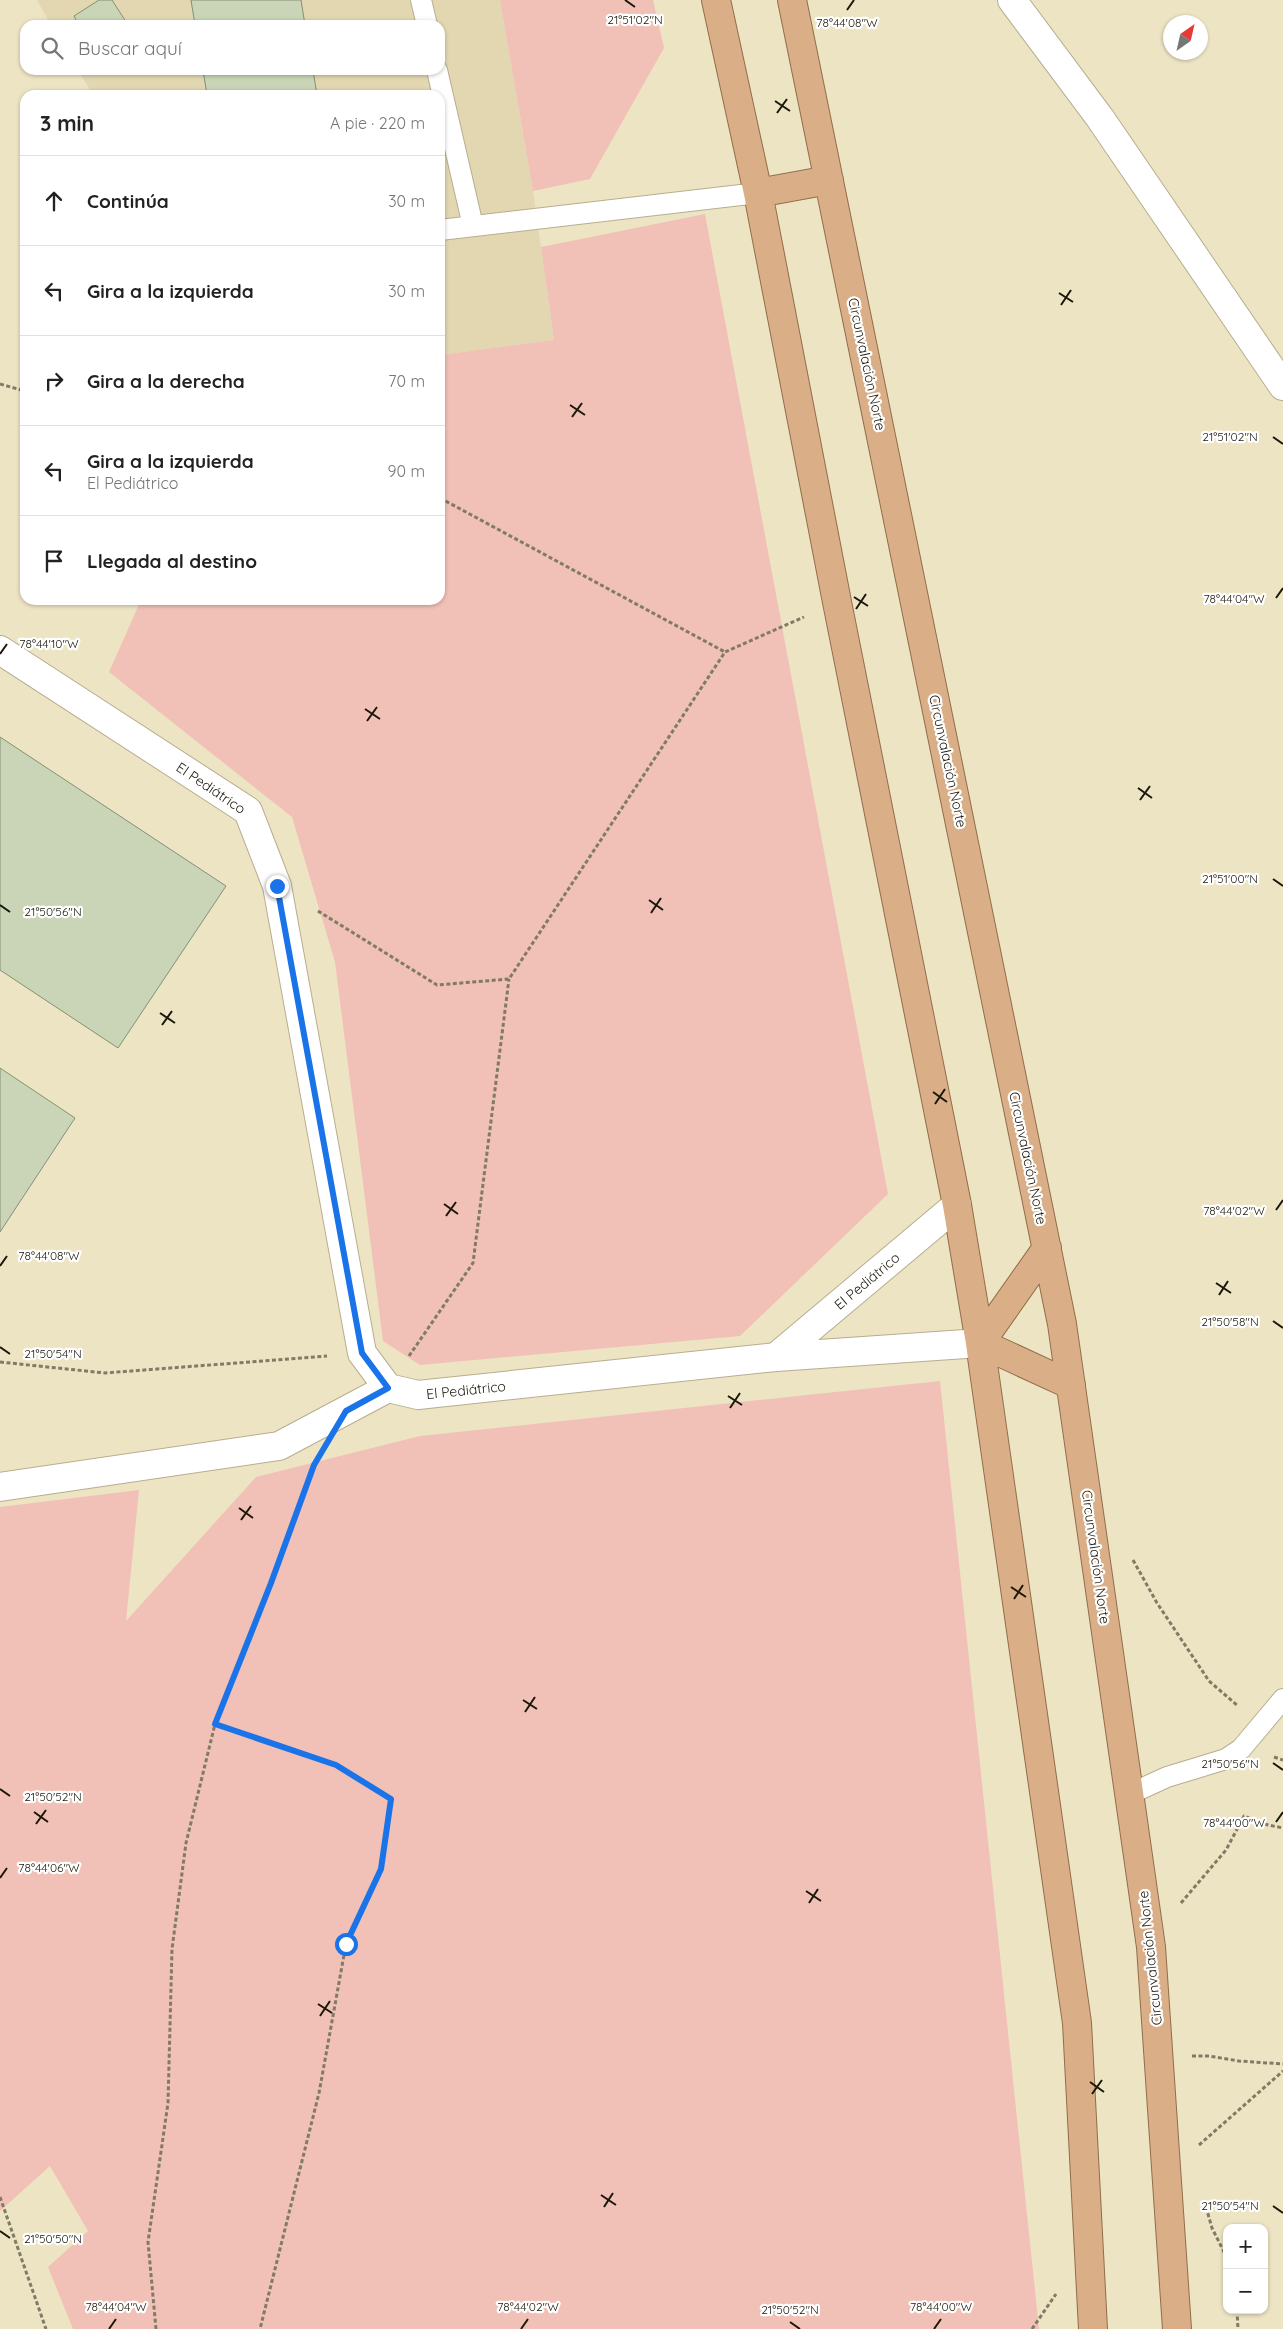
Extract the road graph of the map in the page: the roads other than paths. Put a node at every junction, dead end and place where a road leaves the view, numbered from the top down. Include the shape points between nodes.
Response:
1 (421, 0) edge
2 (716, 0) edge
3 (792, 0) edge
4 (1012, 0) edge
5 (426, 20) edge
6 (438, 75) edge
7 (442, 90) edge
8 (445, 105) edge
9 (829, 180) junction
10 (758, 193) junction
11 (473, 226) junction
12 (445, 229) edge
13 (1283, 386) edge
14 (0, 650) edge
15 (957, 1206) junction
16 (1047, 1248) junction
17 (980, 1343) junction
18 (776, 1357) junction
19 (1071, 1385) junction
20 (388, 1388) junction
21 (0, 1487) edge
22 (1283, 1699) edge
23 (1130, 1794) junction
24 (1094, 2329) edge
25 (1176, 2329) edge

1 - 5 lane
2 - 10 highway
3 - 9 highway, Circunvalación Norte
4 - 13 street via 1100,118
6 - 7 lane
8 - 11 lane
9 - 10 highway
9 - 16 highway, Circunvalación Norte
10 - 11 lane
10 - 15 highway
11 - 12 lane
14 - 20 street, El Pediátrico via 248,811 277,886 362,1353
15 - 17 highway
15 - 18 street, El Pediátrico
16 - 17 highway
16 - 19 highway, Circunvalación Norte
17 - 18 street, El Pediátrico
17 - 19 highway
17 - 24 highway via 1077,2024
18 - 20 street, El Pediátrico via 418,1395
19 - 23 highway, Circunvalación Norte
20 - 21 street via 279,1446
22 - 23 lane via 1241,1749 1226,1759 1167,1777
23 - 25 highway, Circunvalación Norte via 1150,1936

